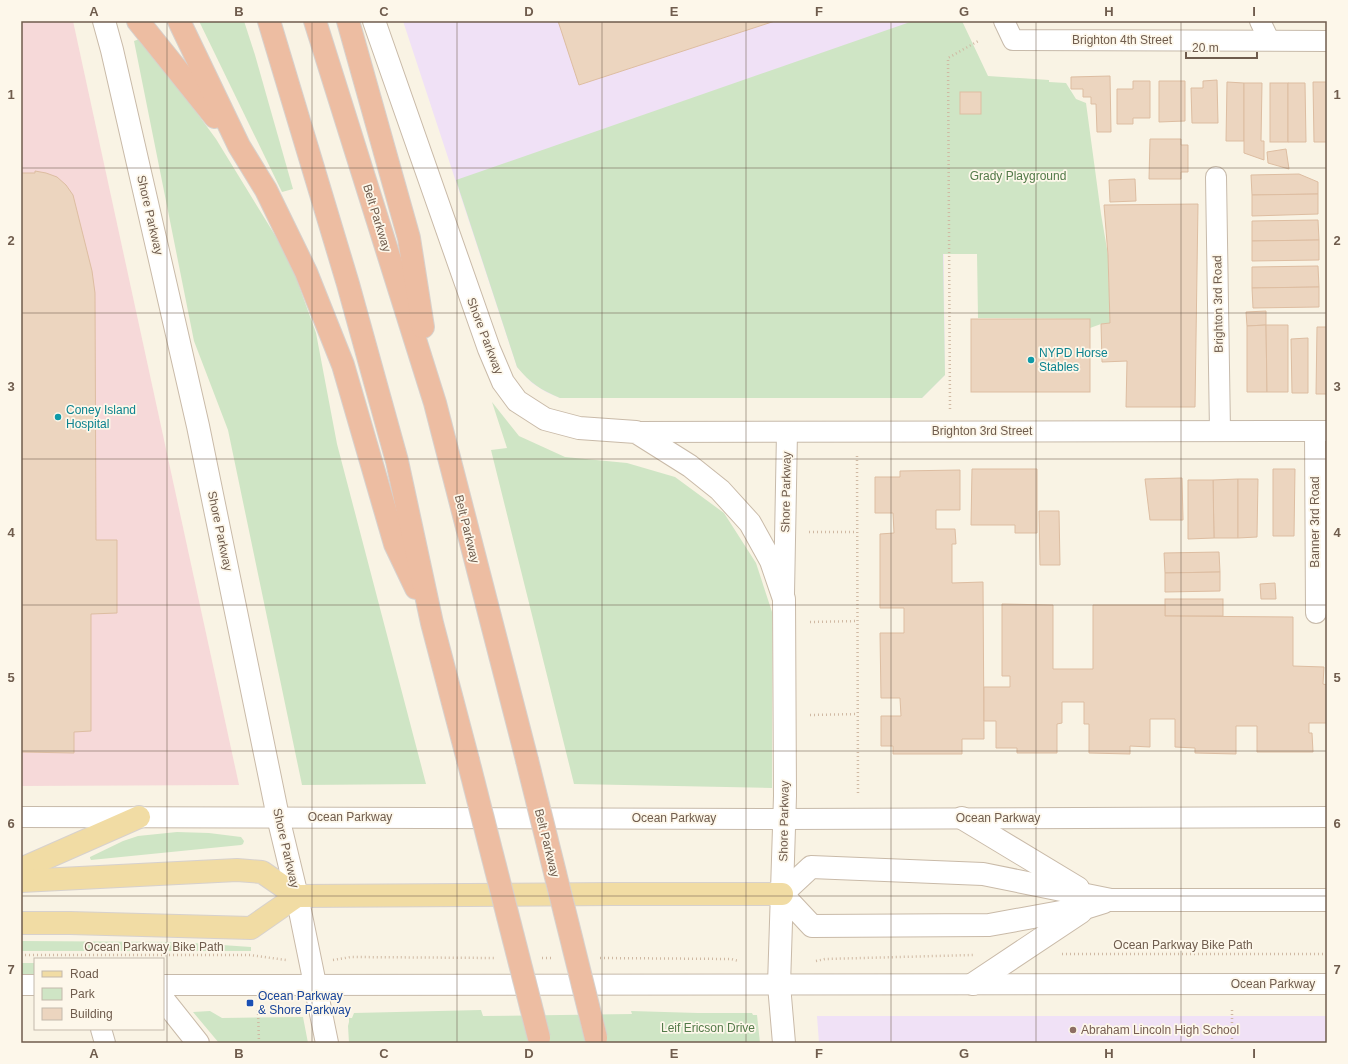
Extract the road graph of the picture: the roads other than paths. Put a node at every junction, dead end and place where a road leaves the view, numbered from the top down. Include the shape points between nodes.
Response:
1 (104, 21) edge
2 (138, 21) edge
3 (179, 21) edge
4 (268, 21) edge
5 (315, 21) edge
6 (348, 21) edge
7 (374, 21) edge
8 (1004, 21) edge
9 (1260, 21) edge
10 (1269, 40) junction
11 (1327, 41) edge
12 (239, 146) junction
13 (1216, 177) dead end
14 (435, 403) junction
15 (1220, 431) junction
16 (1321, 431) edge
17 (636, 432) junction
18 (787, 432) junction
19 (784, 599) junction
20 (1316, 613) dead end
21 (432, 623) junction
22 (21, 816) edge
23 (139, 817) junction
24 (278, 817) junction
25 (1327, 817) edge
26 (962, 818) junction
27 (784, 819) junction
28 (21, 869) edge
29 (21, 881) edge
30 (782, 894) junction
31 (297, 896) junction
32 (1327, 900) edge
33 (1087, 901) junction
34 (21, 923) edge
35 (973, 984) junction
36 (1327, 984) edge
37 (21, 985) edge
38 (34, 985) edge
39 (314, 985) junction
40 (779, 985) junction
41 (164, 986) edge
42 (164, 1000) edge
43 (101, 1030) edge
44 (540, 1041) edge
45 (596, 1041) edge
46 (105, 1043) edge
47 (198, 1043) edge
48 (327, 1043) edge
49 (784, 1043) edge

1 - 24 main road, Shore Parkway via 198,426
2 - 12 highway
3 - 12 highway
4 - 21 highway via 348,284 395,453
5 - 14 highway, Belt Parkway
6 - 14 highway via 409,238
7 - 17 main road, Shore Parkway via 489,349 503,382 518,401 545,419 579,428
8 - 10 street, Brighton 4th Street via 1013,40
9 - 10 street
10 - 11 street, Brighton 4th Street
12 - 21 highway via 266,190 306,272 343,365 395,544
13 - 15 street, Brighton 3rd Road
14 - 45 highway, Belt Parkway, bridge
15 - 16 street, Brighton 3rd Street
15 - 18 street, Brighton 3rd Street
16 - 20 street, Banner 3rd Road
17 - 18 street, Brighton 3rd Street
17 - 19 main road, Shore Parkway via 690,466 720,490 750,523 771,561
18 - 19 street, Shore Parkway
19 - 27 main road, Shore Parkway
21 - 44 highway, bridge
22 - 23 street, Ocean Parkway
23 - 24 street, Ocean Parkway
23 - 28 main road
24 - 27 street, Ocean Parkway
24 - 31 main road, Shore Parkway
25 - 26 street, Ocean Parkway
26 - 27 street, Ocean Parkway
26 - 33 main road via 1080,889
27 - 30 main road, Shore Parkway
29 - 31 main road via 237,870 262,872
30 - 31 main road
30 - 33 main road via 811,867 983,874
30 - 33 main road via 812,926 989,925
30 - 40 main road, Shore Parkway
31 - 34 main road via 251,928
31 - 39 main road, Shore Parkway
32 - 33 main road
33 - 35 main road
35 - 36 street, Ocean Parkway
35 - 40 street, Ocean Parkway
37 - 38 street
39 - 40 street, Ocean Parkway
39 - 41 street, Ocean Parkway
39 - 48 main road, Shore Parkway
40 - 49 main road, Shore Parkway
42 - 47 main road
43 - 46 street

